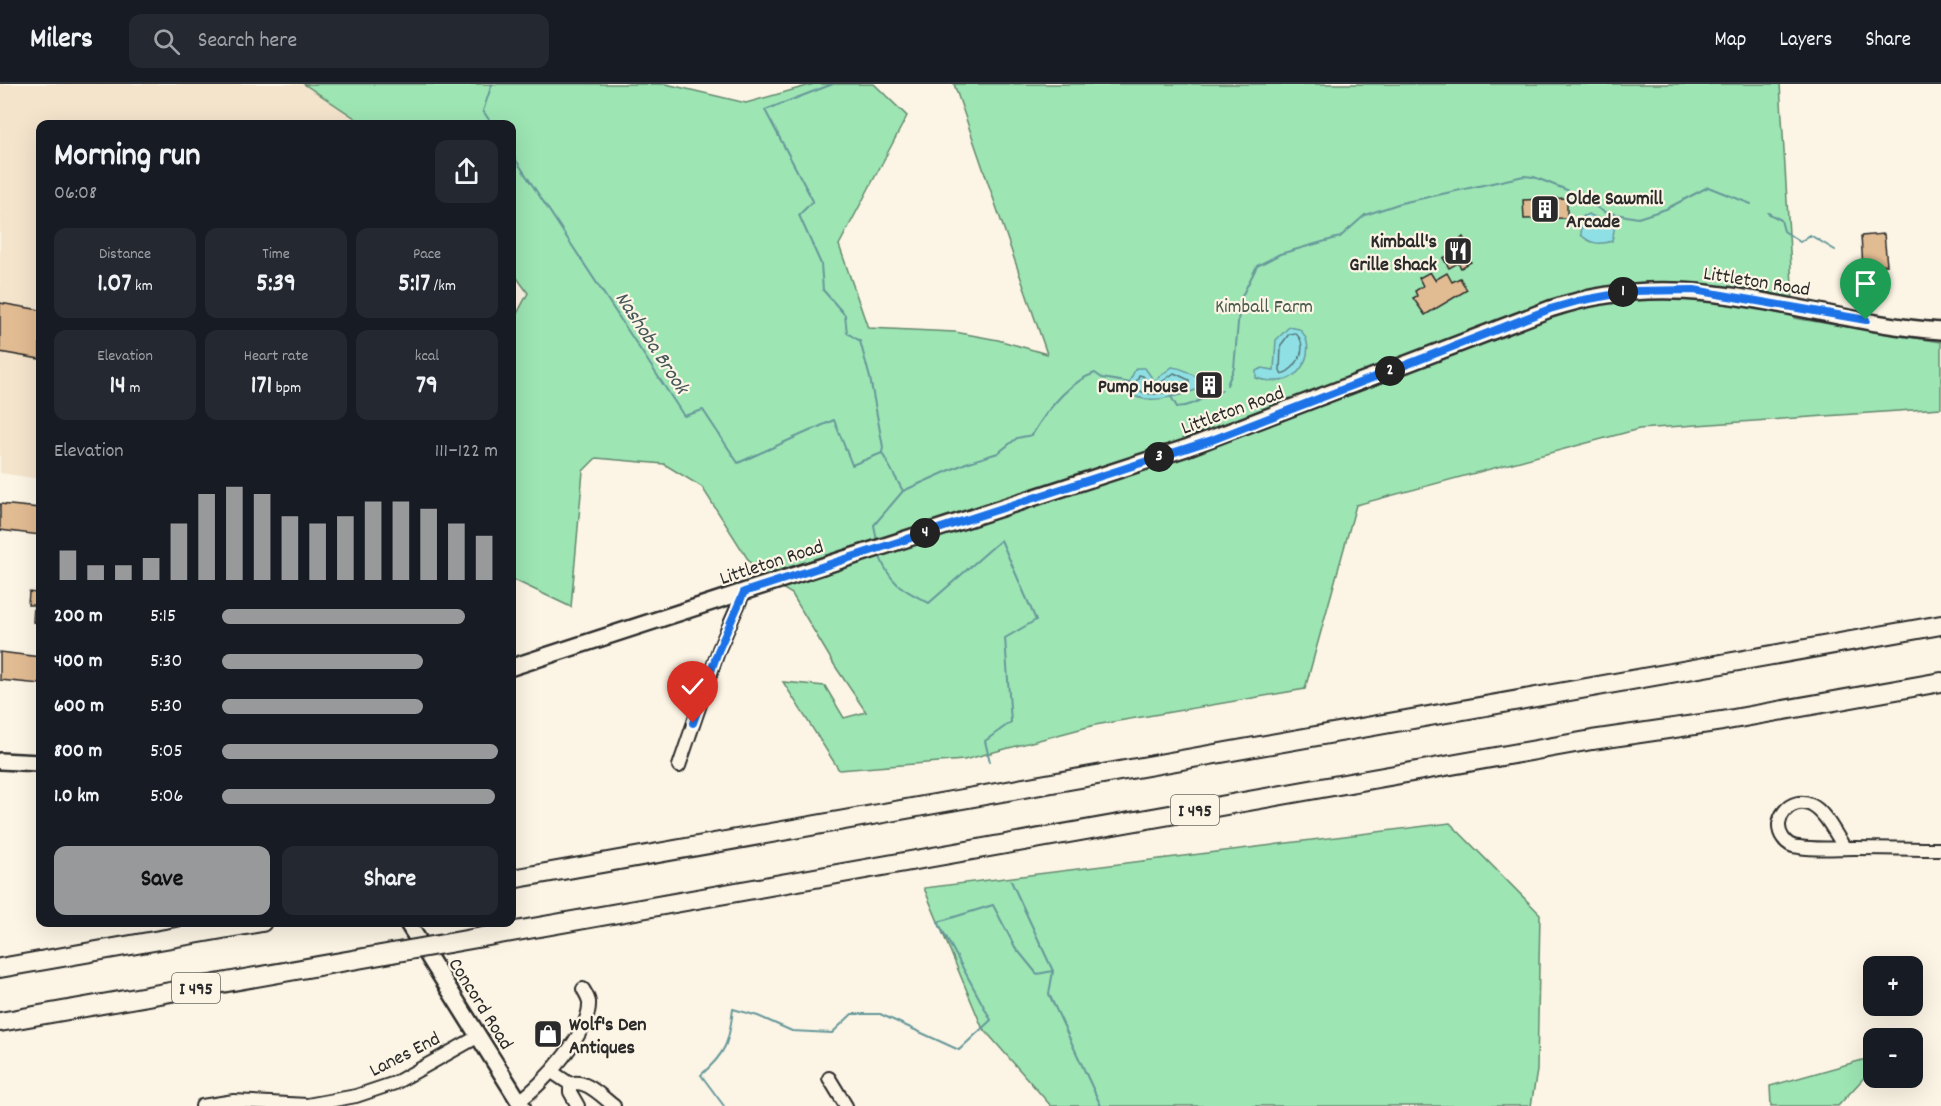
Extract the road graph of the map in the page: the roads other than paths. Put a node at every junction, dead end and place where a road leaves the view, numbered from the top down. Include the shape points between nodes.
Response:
1 (1941, 331) edge
2 (744, 592) junction
3 (1941, 625) edge
4 (516, 666) edge
5 (1941, 682) edge
6 (0, 761) edge
7 (36, 763) edge
8 (679, 766) dead end
9 (1845, 848) junction
10 (1941, 849) edge
11 (516, 878) edge
12 (234, 927) edge
13 (410, 927) edge
14 (0, 968) edge
15 (583, 990) dead end
16 (0, 1022) edge
17 (479, 1036) junction
18 (552, 1072) junction
19 (829, 1078) dead end
20 (570, 1084) junction
21 (521, 1103) edge
22 (202, 1106) edge
23 (294, 1106) edge
24 (578, 1106) edge
25 (614, 1106) edge
26 (846, 1106) edge

1 - 2 main road, Littleton Road via 1707,291 1633,291 1578,301 1212,440
2 - 4 main road, Littleton Road
2 - 8 street via 718,651
3 - 11 highway
5 - 16 highway, I 495, bridge via 1592,740
6 - 7 main road
9 - 9 street via 1793,846 1780,832 1782,814 1797,803 1812,805
9 - 10 street
12 - 14 highway
13 - 17 main road, Concord Road
15 - 18 street via 589,1003 586,1018
17 - 21 main road, Concord Road
17 - 23 street, Lanes End via 384,1088
18 - 20 street
18 - 21 street
19 - 26 street
20 - 24 street
20 - 25 street via 582,1083
22 - 23 street, Lanes End via 234,1101

